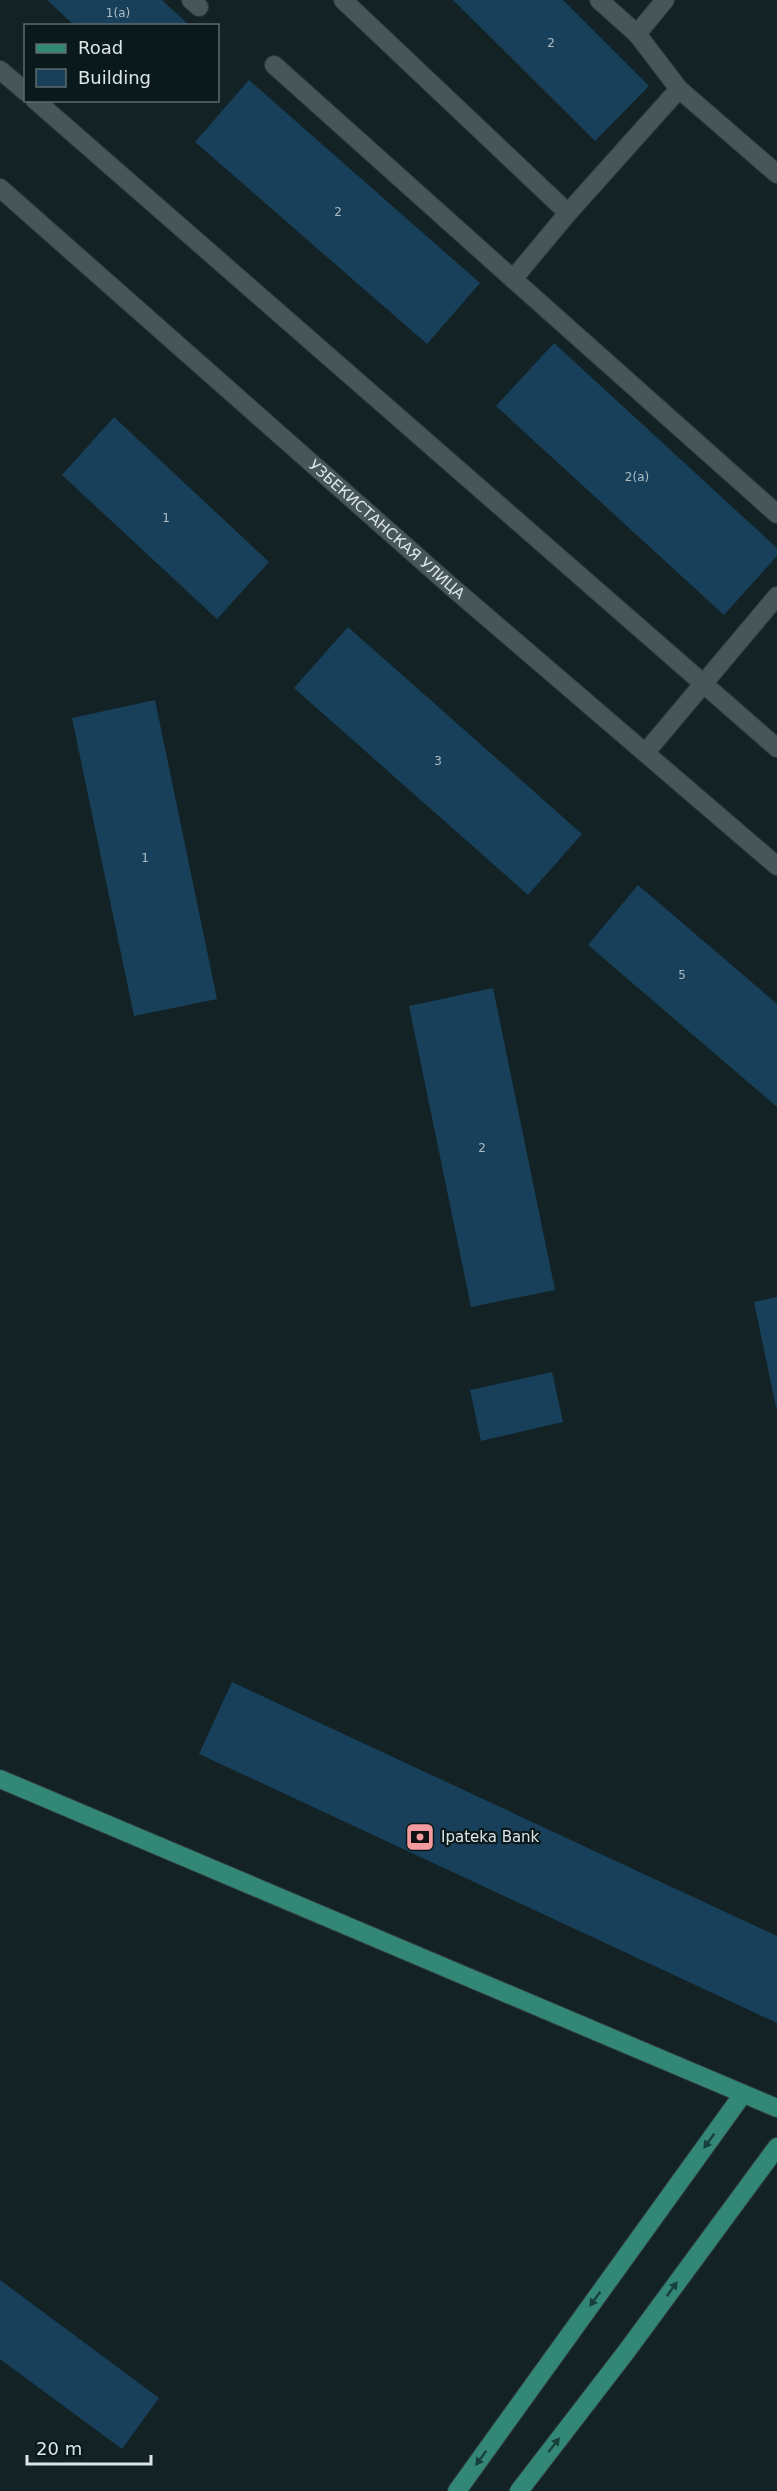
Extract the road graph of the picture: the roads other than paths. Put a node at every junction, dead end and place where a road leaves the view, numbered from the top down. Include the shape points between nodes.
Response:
1 (343, 0) edge
2 (599, 0) edge
3 (664, 0) edge
4 (637, 33) junction
5 (274, 65) dead end
6 (0, 70) edge
7 (680, 89) junction
8 (24, 90) edge
9 (37, 102) edge
10 (777, 174) edge
11 (0, 188) edge
12 (568, 213) junction
13 (513, 279) junction
14 (777, 514) edge
15 (777, 596) edge
16 (702, 682) junction
17 (777, 748) edge
18 (646, 752) junction
19 (777, 866) edge
20 (0, 1779) edge
21 (743, 2094) junction
22 (777, 2108) edge
23 (777, 2147) edge
24 (457, 2491) edge
25 (519, 2491) edge

1 - 12 main road
2 - 4 main road
3 - 4 main road
4 - 7 main road
5 - 13 main road
6 - 8 main road
7 - 10 main road
7 - 12 main road
9 - 16 main road
11 - 18 main road, УЗБЕКИСТАНСКАЯ УЛИЦА via 453,588
12 - 13 main road
13 - 14 main road
15 - 16 main road
16 - 17 main road
16 - 18 main road
18 - 19 main road, УЗБЕКИСТАНСКАЯ УЛИЦА
20 - 21 main road
21 - 22 main road
21 -> 24 main road
25 -> 23 main road

